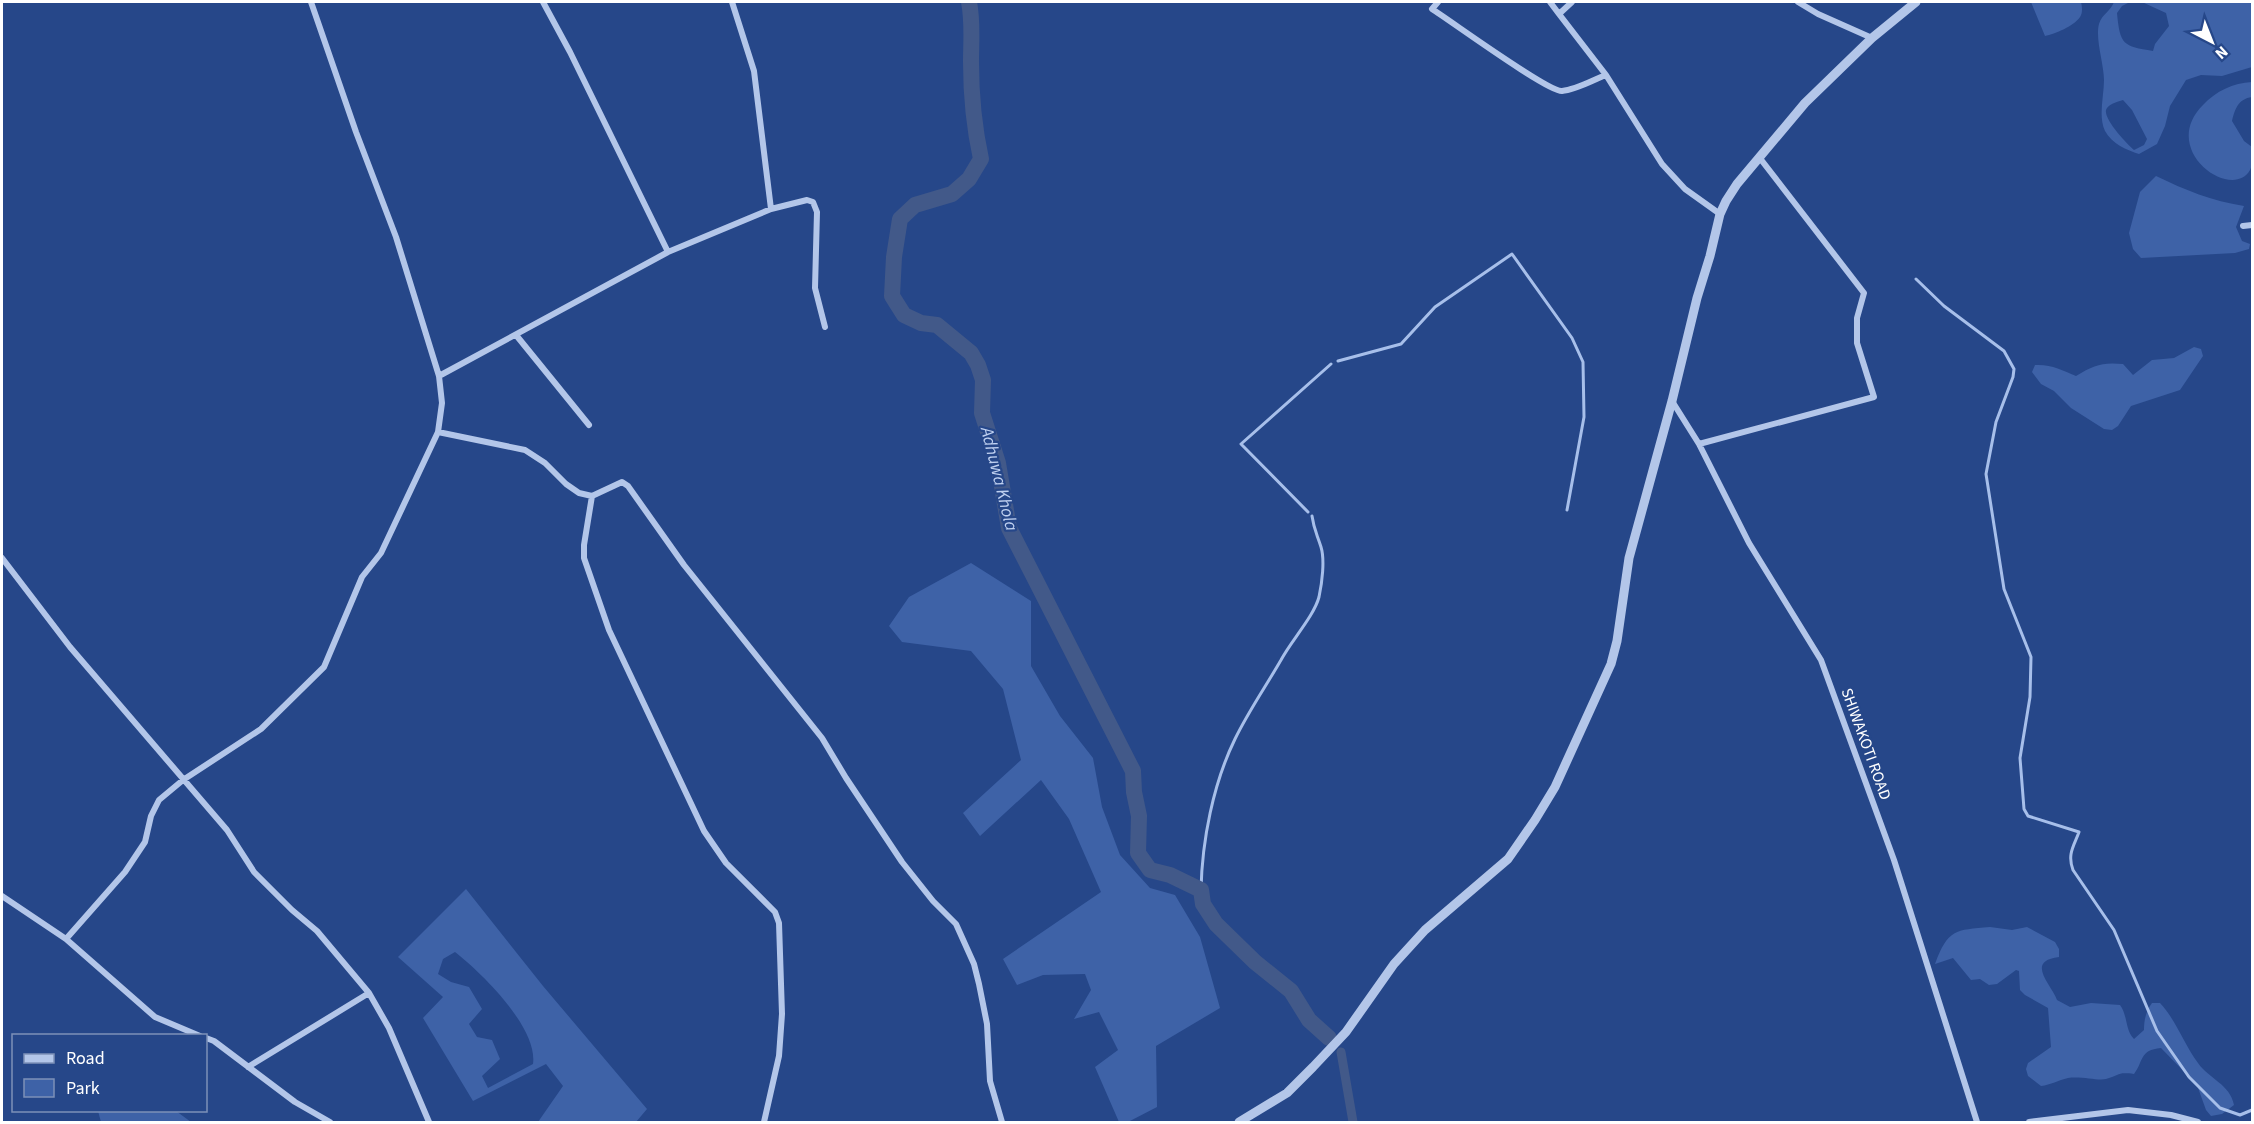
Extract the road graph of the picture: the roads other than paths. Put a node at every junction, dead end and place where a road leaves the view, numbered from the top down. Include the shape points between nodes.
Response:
1 (311, 2) edge
2 (543, 2) edge
3 (732, 2) edge
4 (1438, 2) edge
5 (1550, 2) edge
6 (1572, 2) edge
7 (1798, 2) edge
8 (1916, 2) edge
9 (1559, 14) junction
10 (1872, 38) junction
11 (1606, 75) junction
12 (1760, 157) junction
13 (771, 209) junction
14 (1720, 214) junction
15 (2253, 225) edge
16 (2243, 226) dead end
17 (668, 252) junction
18 (825, 327) dead end
19 (516, 335) junction
20 (439, 376) junction
21 (1672, 401) junction
22 (589, 425) dead end
23 (438, 432) junction
24 (1700, 444) junction
25 (592, 496) junction
26 (2, 558) edge
27 (183, 780) junction
28 (2, 896) edge
29 (66, 939) junction
30 (369, 993) junction
31 (197, 1034) edge
32 (207, 1038) edge
33 (248, 1067) junction
34 (330, 1122) edge
35 (429, 1122) edge
36 (764, 1122) edge
37 (1002, 1122) edge
38 (1239, 1122) edge
39 (1977, 1122) edge
40 (2029, 1122) edge
41 (2199, 1122) edge

1 - 20 street via 396,237
2 - 17 street
3 - 13 street via 754,71
4 - 11 street via 1432,9 1555,91
5 - 9 street
6 - 9 street
7 - 10 street
8 - 10 street
9 - 11 street
10 - 12 street via 1805,103
11 - 14 street via 1662,164 1685,189
12 - 14 street via 1737,184
12 - 24 street via 1864,293 1857,318 1857,343 1874,397
13 - 17 street
13 - 18 street via 813,202 817,212 815,288
14 - 21 street
15 - 16 street
17 - 19 street
19 - 20 street
19 - 22 street
20 - 23 street via 442,404
21 - 24 street, SHIWAKOTI ROAD
21 - 38 street via 1629,558 1611,664 1555,787 1509,859 1433,922 1394,964 1346,1032 1287,1093
23 - 25 street via 525,450 579,493
23 - 27 street via 381,553 362,577 324,667 261,729
24 - 39 street, SHIWAKOTI ROAD via 1749,543 1821,660 1894,860
25 - 36 street via 584,558 609,630 704,831 726,863 775,912 779,923 779,1056
25 - 37 street via 622,482 628,486 684,565 822,738 902,862 956,924 975,964 987,1024 990,1081
26 - 27 street via 70,647
27 - 29 street via 159,801 145,842 125,872
27 - 30 street via 227,830 254,872 317,931
28 - 29 street
29 - 31 street via 154,1017
30 - 33 street
30 - 35 street via 389,1028
32 - 33 street
33 - 34 street
40 - 41 street via 2128,1110

